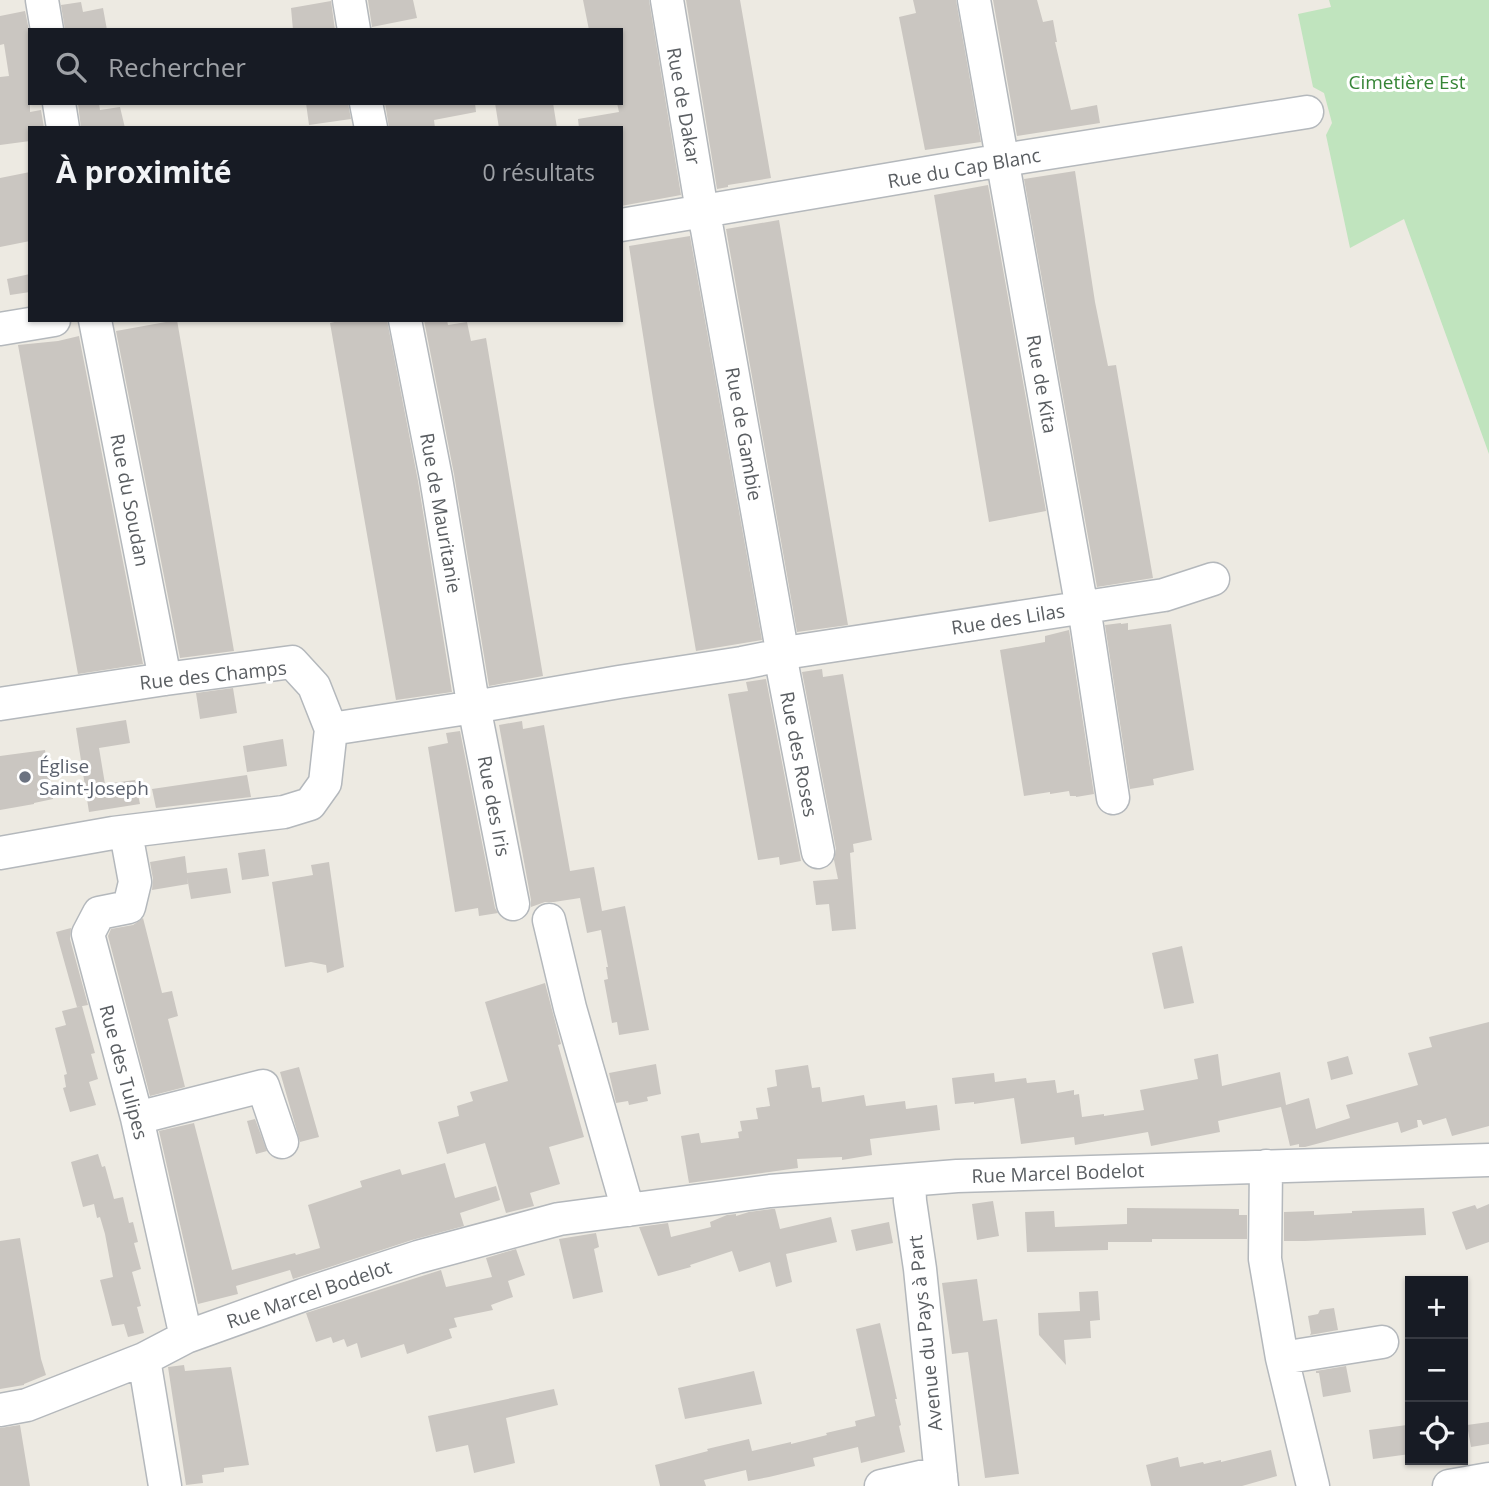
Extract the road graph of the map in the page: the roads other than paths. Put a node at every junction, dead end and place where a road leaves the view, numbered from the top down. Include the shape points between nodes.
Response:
1 (43, 0) edge
2 (349, 0) edge
3 (667, 0) edge
4 (974, 0) edge
5 (47, 28) edge
6 (354, 28) edge
7 (59, 105) edge
8 (366, 105) edge
9 (1307, 113) dead end
10 (63, 126) edge
11 (371, 126) edge
12 (1003, 160) junction
13 (703, 212) junction
14 (623, 225) edge
15 (42, 322) edge
16 (95, 322) edge
17 (405, 322) edge
18 (0, 329) edge
19 (1213, 579) dead end
20 (1084, 607) junction
21 (782, 655) junction
22 (165, 679) junction
23 (0, 704) edge
24 (474, 707) junction
25 (331, 729) junction
26 (1113, 798) dead end
27 (126, 832) junction
28 (818, 852) dead end
29 (0, 853) edge
30 (513, 904) dead end
31 (549, 920) dead end
32 (137, 1118) junction
33 (282, 1142) dead end
34 (1489, 1160) edge
35 (1266, 1166) junction
36 (909, 1180) junction
37 (628, 1210) junction
38 (186, 1337) junction
39 (1382, 1342) dead end
40 (1282, 1358) junction
41 (144, 1359) junction
42 (0, 1410) edge
43 (1489, 1479) edge
44 (941, 1480) edge
45 (165, 1486) edge
46 (881, 1486) edge
47 (1313, 1486) edge
48 (1449, 1486) edge

1 - 5 street
2 - 6 street
3 - 13 street, Rue de Dakar
4 - 12 street, Rue de Kita
7 - 10 street
8 - 11 street
9 - 12 street, Rue du Cap Blanc
12 - 13 street, Rue du Cap Blanc
12 - 20 street, Rue de Kita
13 - 14 street, Rue du Cap Blanc
13 - 21 street, Rue de Gambie
15 - 18 street
16 - 22 street, Rue du Soudan
17 - 24 street, Rue de Mauritanie
19 - 20 street via 1164,595
20 - 21 street, Rue des Lilas
20 - 26 street, Rue des Lilas
21 - 24 street, Rue des Lilas
21 - 28 street, Rue des Roses
22 - 23 street, Rue des Champs
22 - 25 street, Rue des Champs via 292,662 314,686
24 - 25 street, Rue des Lilas
24 - 30 street, Rue des Iris
25 - 27 street, Rue des Champs via 326,783 310,804 284,812
27 - 29 street, Rue des Champs
27 - 32 street, Rue des Tulipes via 135,882 129,907 99,913 88,934
31 - 37 street
32 - 33 street via 263,1086
32 - 38 street, Rue des Tulipes
34 - 35 street, Rue Marcel Bodelot
35 - 36 street, Rue Marcel Bodelot
35 - 40 street via 1265,1259
36 - 37 street, Rue Marcel Bodelot via 770,1191
36 - 44 street, Avenue du Pays à Part
37 - 38 street, Rue Marcel Bodelot via 559,1219 418,1256
38 - 41 street, Rue Marcel Bodelot
39 - 40 street
40 - 47 street
41 - 42 street, Rue Marcel Bodelot via 27,1405
41 - 45 street
43 - 48 street
44 - 46 street via 920,1477

